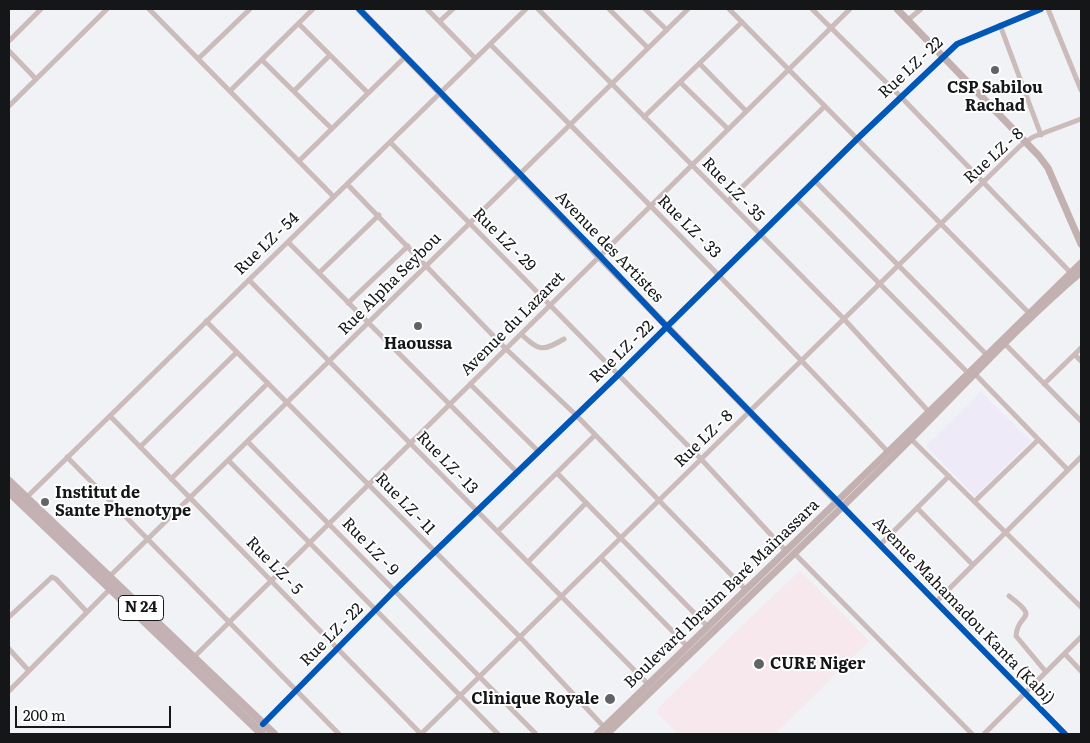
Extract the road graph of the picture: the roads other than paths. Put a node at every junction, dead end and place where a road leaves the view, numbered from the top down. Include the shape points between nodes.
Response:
1 (41, 9) edge
2 (108, 9) edge
3 (149, 9) edge
4 (250, 9) edge
5 (313, 9) edge
6 (359, 9) edge
7 (427, 9) edge
8 (453, 9) edge
9 (526, 9) edge
10 (538, 9) edge
11 (609, 9) edge
12 (645, 9) edge
13 (688, 9) edge
14 (729, 9) edge
15 (812, 9) edge
16 (850, 9) edge
17 (897, 9) edge
18 (921, 9) edge
19 (1041, 9) edge
20 (1048, 9) edge
21 (908, 20) junction
22 (440, 22) junction
23 (742, 22) junction
24 (299, 24) junction
25 (1000, 25) junction
26 (831, 28) junction
27 (666, 30) junction
28 (9, 41) edge
29 (490, 44) junction
30 (648, 48) junction
31 (9, 51) edge
32 (330, 55) junction
33 (406, 56) junction
34 (944, 56) junction
35 (475, 58) junction
36 (198, 59) junction
37 (262, 60) junction
38 (700, 64) junction
39 (789, 69) junction
40 (36, 78) junction
41 (680, 82) junction
42 (612, 84) junction
43 (1081, 90) edge
44 (230, 91) junction
45 (294, 91) junction
46 (368, 93) junction
47 (440, 93) junction
48 (901, 97) junction
49 (9, 106) edge
50 (825, 106) junction
51 (746, 111) junction
52 (644, 117) junction
53 (1081, 119) edge
54 (570, 125) junction
55 (332, 129) junction
56 (728, 130) junction
57 (1040, 134) junction
58 (857, 139) junction
59 (1026, 141) junction
60 (390, 142) junction
61 (299, 161) junction
62 (692, 165) junction
63 (520, 174) junction
64 (815, 181) junction
65 (983, 182) junction
66 (347, 184) junction
67 (334, 196) junction
68 (796, 199) junction
69 (728, 202) junction
70 (650, 207) junction
71 (378, 215) junction
72 (470, 224) junction
73 (940, 224) junction
74 (759, 235) junction
75 (288, 242) junction
76 (1081, 244) edge
77 (408, 246) junction
78 (600, 256) junction
79 (1081, 263) edge
80 (427, 265) junction
81 (898, 265) junction
82 (1070, 272) junction
83 (1081, 272) edge
84 (319, 273) junction
85 (719, 275) junction
86 (249, 280) junction
87 (880, 283) junction
88 (348, 303) junction
89 (550, 305) junction
90 (1029, 313) junction
91 (844, 319) junction
92 (206, 321) junction
93 (369, 323) junction
94 (667, 327) junction
95 (521, 334) junction
96 (564, 339) dead end
97 (1005, 344) junction
98 (1081, 348) edge
99 (506, 349) junction
100 (237, 352) junction
101 (1075, 354) junction
102 (987, 355) junction
103 (802, 360) junction
104 (330, 361) junction
105 (1081, 361) edge
106 (971, 374) junction
107 (618, 375) junction
108 (268, 383) junction
109 (470, 384) junction
110 (1044, 384) junction
111 (288, 402) junction
112 (450, 404) junction
113 (750, 412) junction
114 (929, 412) junction
115 (576, 415) junction
116 (110, 416) junction
117 (1081, 421) edge
118 (594, 436) junction
119 (911, 439) junction
120 (1038, 440) junction
121 (248, 442) junction
122 (410, 443) junction
123 (140, 447) junction
124 (538, 452) junction
125 (888, 452) junction
126 (1081, 456) edge
127 (67, 458) junction
128 (701, 459) junction
129 (229, 461) junction
130 (1068, 470) junction
131 (517, 472) junction
132 (556, 473) junction
133 (949, 476) junction
134 (172, 479) junction
135 (9, 483) edge
136 (368, 485) junction
137 (9, 492) edge
138 (27, 497) junction
139 (191, 498) junction
140 (659, 500) junction
141 (975, 502) junction
142 (586, 503) junction
143 (840, 504) junction
144 (917, 508) junction
145 (477, 512) junction
146 (329, 524) junction
147 (498, 531) junction
148 (1006, 532) junction
149 (621, 538) junction
150 (149, 540) junction
151 (309, 543) junction
152 (880, 545) junction
153 (786, 551) junction
154 (435, 552) junction
155 (795, 554) junction
156 (600, 558) junction
157 (528, 562) junction
158 (973, 565) junction
159 (110, 577) junction
160 (271, 581) junction
161 (110, 589) junction
162 (746, 590) junction
163 (394, 592) junction
164 (562, 596) junction
165 (1009, 596) dead end
166 (936, 602) junction
167 (1081, 607) edge
168 (376, 611) junction
169 (87, 612) junction
170 (9, 617) edge
171 (229, 622) junction
172 (707, 626) junction
173 (520, 637) junction
174 (1081, 637) edge
175 (687, 646) junction
176 (9, 649) edge
177 (338, 649) junction
178 (1065, 654) junction
179 (194, 658) junction
180 (1081, 670) edge
181 (29, 671) junction
182 (1046, 672) junction
183 (479, 677) junction
184 (648, 684) junction
185 (296, 689) junction
186 (9, 691) edge
187 (1025, 693) junction
188 (460, 696) junction
189 (262, 724) junction
190 (606, 731) edge
191 (969, 733) edge
192 (262, 734) edge
193 (274, 734) edge
194 (338, 734) edge
195 (421, 734) edge
196 (498, 734) edge
197 (536, 734) edge
198 (597, 734) edge
199 (984, 734) edge
200 (1065, 734) edge

1 - 28 street
2 - 40 street
3 - 36 street
4 - 36 street
5 - 24 street
6 - 33 main road, Avenue des Artistes
7 - 22 street
8 - 22 street
9 - 29 street, Rue LZ - 54
10 - 42 street, Rue LZ - 35
11 - 30 street
12 - 27 street
13 - 27 street, Rue Alpha Seybou
14 - 23 street
15 - 26 street
16 - 26 street, Avenue du Lazaret
17 - 21 main road
18 - 21 street
19 - 25 street, Rue LZ - 22
20 - 43 street
21 - 34 main road
22 - 35 street
23 - 38 street
23 - 39 street
24 - 32 street
24 - 37 street
25 - 34 street, Rue LZ - 22 via 961,42
25 - 57 street
26 - 39 street, Avenue du Lazaret
26 - 48 street
27 - 30 street, Rue Alpha Seybou
29 - 35 street, Rue LZ - 54
29 - 54 street, Rue LZ - 33
30 - 42 street, Rue Alpha Seybou
31 - 40 street
32 - 45 street
32 - 46 street
33 - 46 street
33 - 47 main road, Avenue des Artistes
34 - 48 street, Rue LZ - 22
34 - 59 main road
35 - 47 street, Rue LZ - 54
36 - 44 street
37 - 44 street
37 - 45 street
38 - 41 street
38 - 51 street
39 - 50 street
39 - 51 street, Avenue du Lazaret
40 - 49 street
41 - 52 street
41 - 56 street
42 - 52 street, Rue LZ - 35
42 - 54 street, Rue Alpha Seybou
44 - 61 street
45 - 55 street
46 - 55 street
47 - 60 street, Rue LZ - 54
47 - 63 main road, Avenue des Artistes
48 - 58 street, Rue LZ - 22
48 - 65 street
50 - 58 street
50 - 69 street
51 - 56 street, Avenue du Lazaret
52 - 62 street, Rue LZ - 35
53 - 57 street, Rue LZ - 8
54 - 63 street, Rue Alpha Seybou
54 - 70 street, Rue LZ - 33
55 - 61 street
56 - 62 street, Avenue du Lazaret
57 - 59 street, Rue LZ - 8
58 - 64 street, Rue LZ - 22
58 - 73 street
59 - 65 street, Rue LZ - 8
59 - 76 main road via 1048,168
60 - 66 street, Rue LZ - 54
60 - 72 street, Rue LZ - 29
61 - 67 street
62 - 69 street, Rue LZ - 35
62 - 70 street, Avenue du Lazaret
63 - 72 street, Rue Alpha Seybou
63 - 78 main road, Avenue des Artistes
64 - 68 street, Rue LZ - 22
64 - 81 street
65 - 73 street, Rue LZ - 8
65 - 82 street
66 - 67 street, Rue LZ - 54
66 - 71 street
67 - 75 street, Rue LZ - 54
68 - 74 street, Rue LZ - 22
68 - 87 street
69 - 74 street, Rue LZ - 35
70 - 78 street, Avenue du Lazaret
70 - 85 street, Rue LZ - 33
71 - 77 street
71 - 84 street
72 - 80 street, Rue Alpha Seybou
72 - 89 street, Rue LZ - 29
73 - 81 street, Rue LZ - 8
73 - 90 street
74 - 85 street, Rue LZ - 22
74 - 91 street, Rue LZ - 35
75 - 84 street
75 - 86 street, Rue LZ - 54
77 - 80 street
77 - 88 street
78 - 89 street, Avenue du Lazaret
78 - 94 main road, Avenue des Artistes
79 - 82 main road, Boulevard Ibraim Baré Maïnassara
80 - 93 street, Rue Alpha Seybou
80 - 99 street
81 - 87 street, Rue LZ - 8
81 - 102 street
82 - 90 main road, Boulevard Ibraim Baré Maïnassara
83 - 97 main road, Boulevard Ibraim Baré Maïnassara
84 - 88 street
85 - 94 street, Rue LZ - 22
85 - 103 street, Rue LZ - 33
86 - 92 street, Rue LZ - 54
86 - 104 street, Rue LZ - 13
87 - 91 street, Rue LZ - 8
87 - 106 street
88 - 93 street
89 - 95 street, Avenue du Lazaret
89 - 107 street, Rue LZ - 29
90 - 102 main road, Boulevard Ibraim Baré Maïnassara
91 - 103 street, Rue LZ - 8
91 - 114 street, Rue LZ - 35
92 - 100 street, Rue LZ - 11
92 - 116 street, Rue LZ - 54
93 - 104 street, Rue Alpha Seybou
93 - 112 street
94 - 107 street, Rue LZ - 22
94 - 113 main road, Avenue des Artistes
95 - 96 street via 533,345 545,349
95 - 99 street, Avenue du Lazaret
97 - 106 main road, Boulevard Ibraim Baré Maïnassara
97 - 110 street
98 - 101 street
99 - 109 street, Avenue du Lazaret
99 - 115 street
100 - 108 street, Rue LZ - 11
100 - 123 street
101 - 105 street
101 - 110 street
102 - 106 main road, Boulevard Ibraim Baré Maïnassara
103 - 113 street, Rue LZ - 8
103 - 125 street, Rue LZ - 33
104 - 111 street, Rue Alpha Seybou
104 - 122 street, Rue LZ - 13
106 - 114 main road, Boulevard Ibraim Baré Maïnassara
106 - 119 main road, Boulevard Ibraim Baré Maïnassara
106 - 120 street
107 - 115 street, Rue LZ - 22
107 - 128 street, Rue LZ - 29
108 - 111 street, Rue LZ - 11
108 - 134 street
109 - 112 street, Avenue du Lazaret
109 - 124 street
110 - 117 street
111 - 121 street, Rue Alpha Seybou
111 - 136 street, Rue LZ - 11
112 - 122 street, Avenue du Lazaret
112 - 131 street
113 - 128 street, Rue LZ - 8
113 - 143 main road, Avenue des Artistes
114 - 125 main road, Boulevard Ibraim Baré Maïnassara
115 - 118 street
115 - 124 street, Rue LZ - 22
116 - 123 street, Rue LZ - 5
116 - 127 street, Rue LZ - 54
118 - 132 street
118 - 140 street
119 - 133 street
119 - 143 main road, Boulevard Ibraim Baré Maïnassara
120 - 130 street
120 - 141 street
121 - 129 street, Rue Alpha Seybou
121 - 146 street, Rue LZ - 9
122 - 136 street, Avenue du Lazaret
122 - 145 street, Rue LZ - 13
123 - 134 street, Rue LZ - 5
124 - 131 street, Rue LZ - 22
125 - 143 main road, Boulevard Ibraim Baré Maïnassara
126 - 130 street
127 - 138 street, Rue LZ - 54
127 - 150 street
128 - 140 street, Rue LZ - 8
128 - 153 street, Rue LZ - 29
129 - 139 street, Rue Alpha Seybou
129 - 151 street
130 - 148 street
131 - 145 street, Rue LZ - 22
132 - 142 street
132 - 147 street
133 - 141 street
133 - 144 street
134 - 139 street, Rue LZ - 5
135 - 138 main road, N 24
136 - 146 street, Avenue du Lazaret
136 - 154 street, Rue LZ - 11
137 - 161 main road, N 24
138 - 159 main road, N 24
139 - 150 street, Rue Alpha Seybou
139 - 160 street, Rue LZ - 5
140 - 149 street, Rue LZ - 8
140 - 162 street
141 - 148 street
142 - 149 street
142 - 157 street
143 - 152 street, Avenue Mahamadou Kanta (Kabi)
143 - 153 main road, Boulevard Ibraim Baré Maïnassara
143 - 155 main road, Boulevard Ibraim Baré Maïnassara
144 - 152 street
144 - 158 street
145 - 147 street, Rue LZ - 13
145 - 154 street, Rue LZ - 22
146 - 151 street, Avenue du Lazaret
146 - 163 street, Rue LZ - 9
147 - 157 street, Rue LZ - 13
148 - 158 street
148 - 167 street
149 - 156 street, Rue LZ - 8
149 - 172 street
150 - 159 street, Rue Alpha Seybou
150 - 171 street
151 - 160 street, Avenue du Lazaret
151 - 168 street
152 - 166 street, Avenue Mahamadou Kanta (Kabi)
153 - 162 main road, Boulevard Ibraim Baré Maïnassara
154 - 163 street, Rue LZ - 22
154 - 173 street, Rue LZ - 11
155 - 190 main road, Boulevard Ibraim Baré Maïnassara
155 - 191 street
156 - 164 street, Rue LZ - 8
156 - 175 street
157 - 164 street, Rue LZ - 13
158 - 166 street
159 - 179 main road, N 24
160 - 171 street, Avenue du Lazaret
160 - 177 street, Rue LZ - 5
161 - 169 street
161 - 192 main road, N 24
162 - 172 main road, Boulevard Ibraim Baré Maïnassara
163 - 168 street, Rue LZ - 22
163 - 183 street, Rue LZ - 9
164 - 173 street, Rue LZ - 8
164 - 184 street, Rue LZ - 13
165 - 182 street via 1026,611 1016,636
166 - 187 street, Avenue Mahamadou Kanta (Kabi)
168 - 177 street, Rue LZ - 22
168 - 188 street
169 - 170 street via 52,577
169 - 181 street
171 - 179 street, Avenue du Lazaret
171 - 185 street
172 - 175 main road, Boulevard Ibraim Baré Maïnassara
173 - 183 street, Rue LZ - 8
173 - 190 street, Rue LZ - 11
174 - 178 street
175 - 184 main road, Boulevard Ibraim Baré Maïnassara
176 - 181 street
177 - 185 street, Rue LZ - 22
177 - 195 street, Rue LZ - 5
178 - 180 street
178 - 182 street
179 - 189 main road, N 24
181 - 186 street
182 - 187 street
183 - 188 street, Rue LZ - 8
183 - 197 street, Rue LZ - 9
184 - 190 main road, Boulevard Ibraim Baré Maïnassara
185 - 189 street, Rue LZ - 22
185 - 194 street
187 - 199 street
187 - 200 street, Avenue Mahamadou Kanta (Kabi)
188 - 195 street, Rue LZ - 8
188 - 196 street
189 - 193 main road, N 24
190 - 198 main road, Boulevard Ibraim Baré Maïnassara

